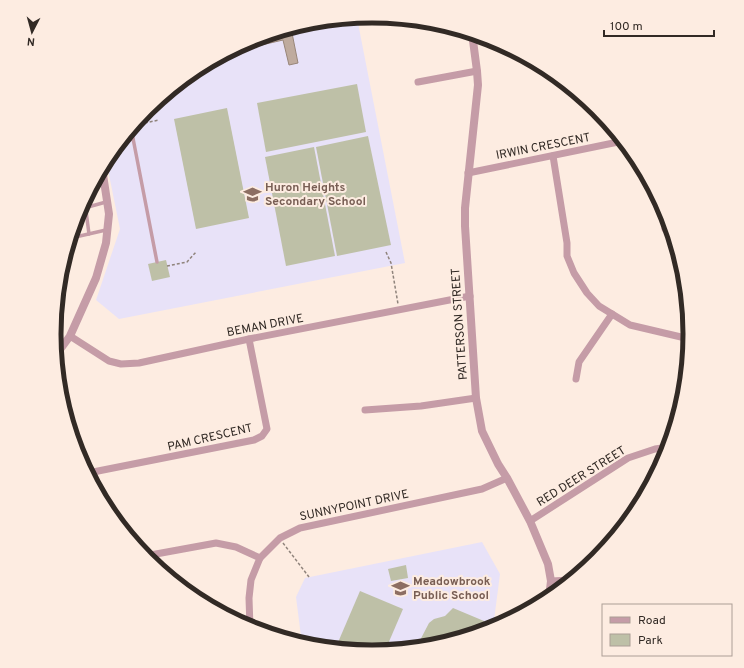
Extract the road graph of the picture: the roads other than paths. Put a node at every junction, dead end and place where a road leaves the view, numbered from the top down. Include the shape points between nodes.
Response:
1 (473, 40) edge
2 (477, 71) junction
3 (418, 82) dead end
4 (132, 136) edge
5 (133, 139) junction
6 (129, 140) edge
7 (617, 142) edge
8 (553, 156) junction
9 (468, 173) junction
10 (103, 177) edge
11 (107, 201) junction
12 (89, 206) edge
13 (86, 212) edge
14 (108, 230) junction
15 (88, 234) junction
16 (77, 237) edge
17 (157, 262) dead end
18 (470, 296) junction
19 (612, 314) junction
20 (70, 336) junction
21 (683, 338) edge
22 (249, 339) junction
23 (62, 347) edge
24 (576, 379) dead end
25 (476, 398) junction
26 (365, 410) dead end
27 (661, 448) edge
28 (94, 473) edge
29 (507, 478) junction
30 (530, 521) junction
31 (153, 555) edge
32 (260, 558) junction
33 (562, 580) edge
34 (551, 581) junction
35 (550, 589) edge
36 (250, 620) edge

1 - 2 street, PATTERSON STREET
2 - 3 street
2 - 9 street, PATTERSON STREET via 478,85
4 - 5 lane
5 - 6 lane
5 - 17 lane
7 - 8 street, IRWIN CRESCENT
8 - 9 street, IRWIN CRESCENT
8 - 19 street via 567,256 587,293 599,306
9 - 18 street, PATTERSON STREET via 464,226
10 - 11 street
11 - 12 lane
11 - 14 street via 110,214
13 - 15 lane
14 - 15 lane
14 - 20 street via 96,278
15 - 16 lane
18 - 22 street, BEMAN DRIVE
18 - 25 street, PATTERSON STREET
19 - 21 street via 630,325
19 - 24 street via 579,362
20 - 22 street, BEMAN DRIVE via 109,361 121,364
20 - 23 street
22 - 28 street, PAM CRESCENT via 267,429 262,436 254,440
25 - 26 street via 421,406
25 - 29 street, PATTERSON STREET via 482,431
27 - 30 street, RED DEER STREET via 628,458
29 - 30 street, PATTERSON STREET
29 - 32 street, SUNNYPOINT DRIVE via 482,489 300,528 280,538
30 - 34 street, PATTERSON STREET via 548,564
31 - 32 street via 216,543
32 - 36 street, SUNNYPOINT DRIVE via 251,580
33 - 34 street
34 - 35 street, PATTERSON STREET

